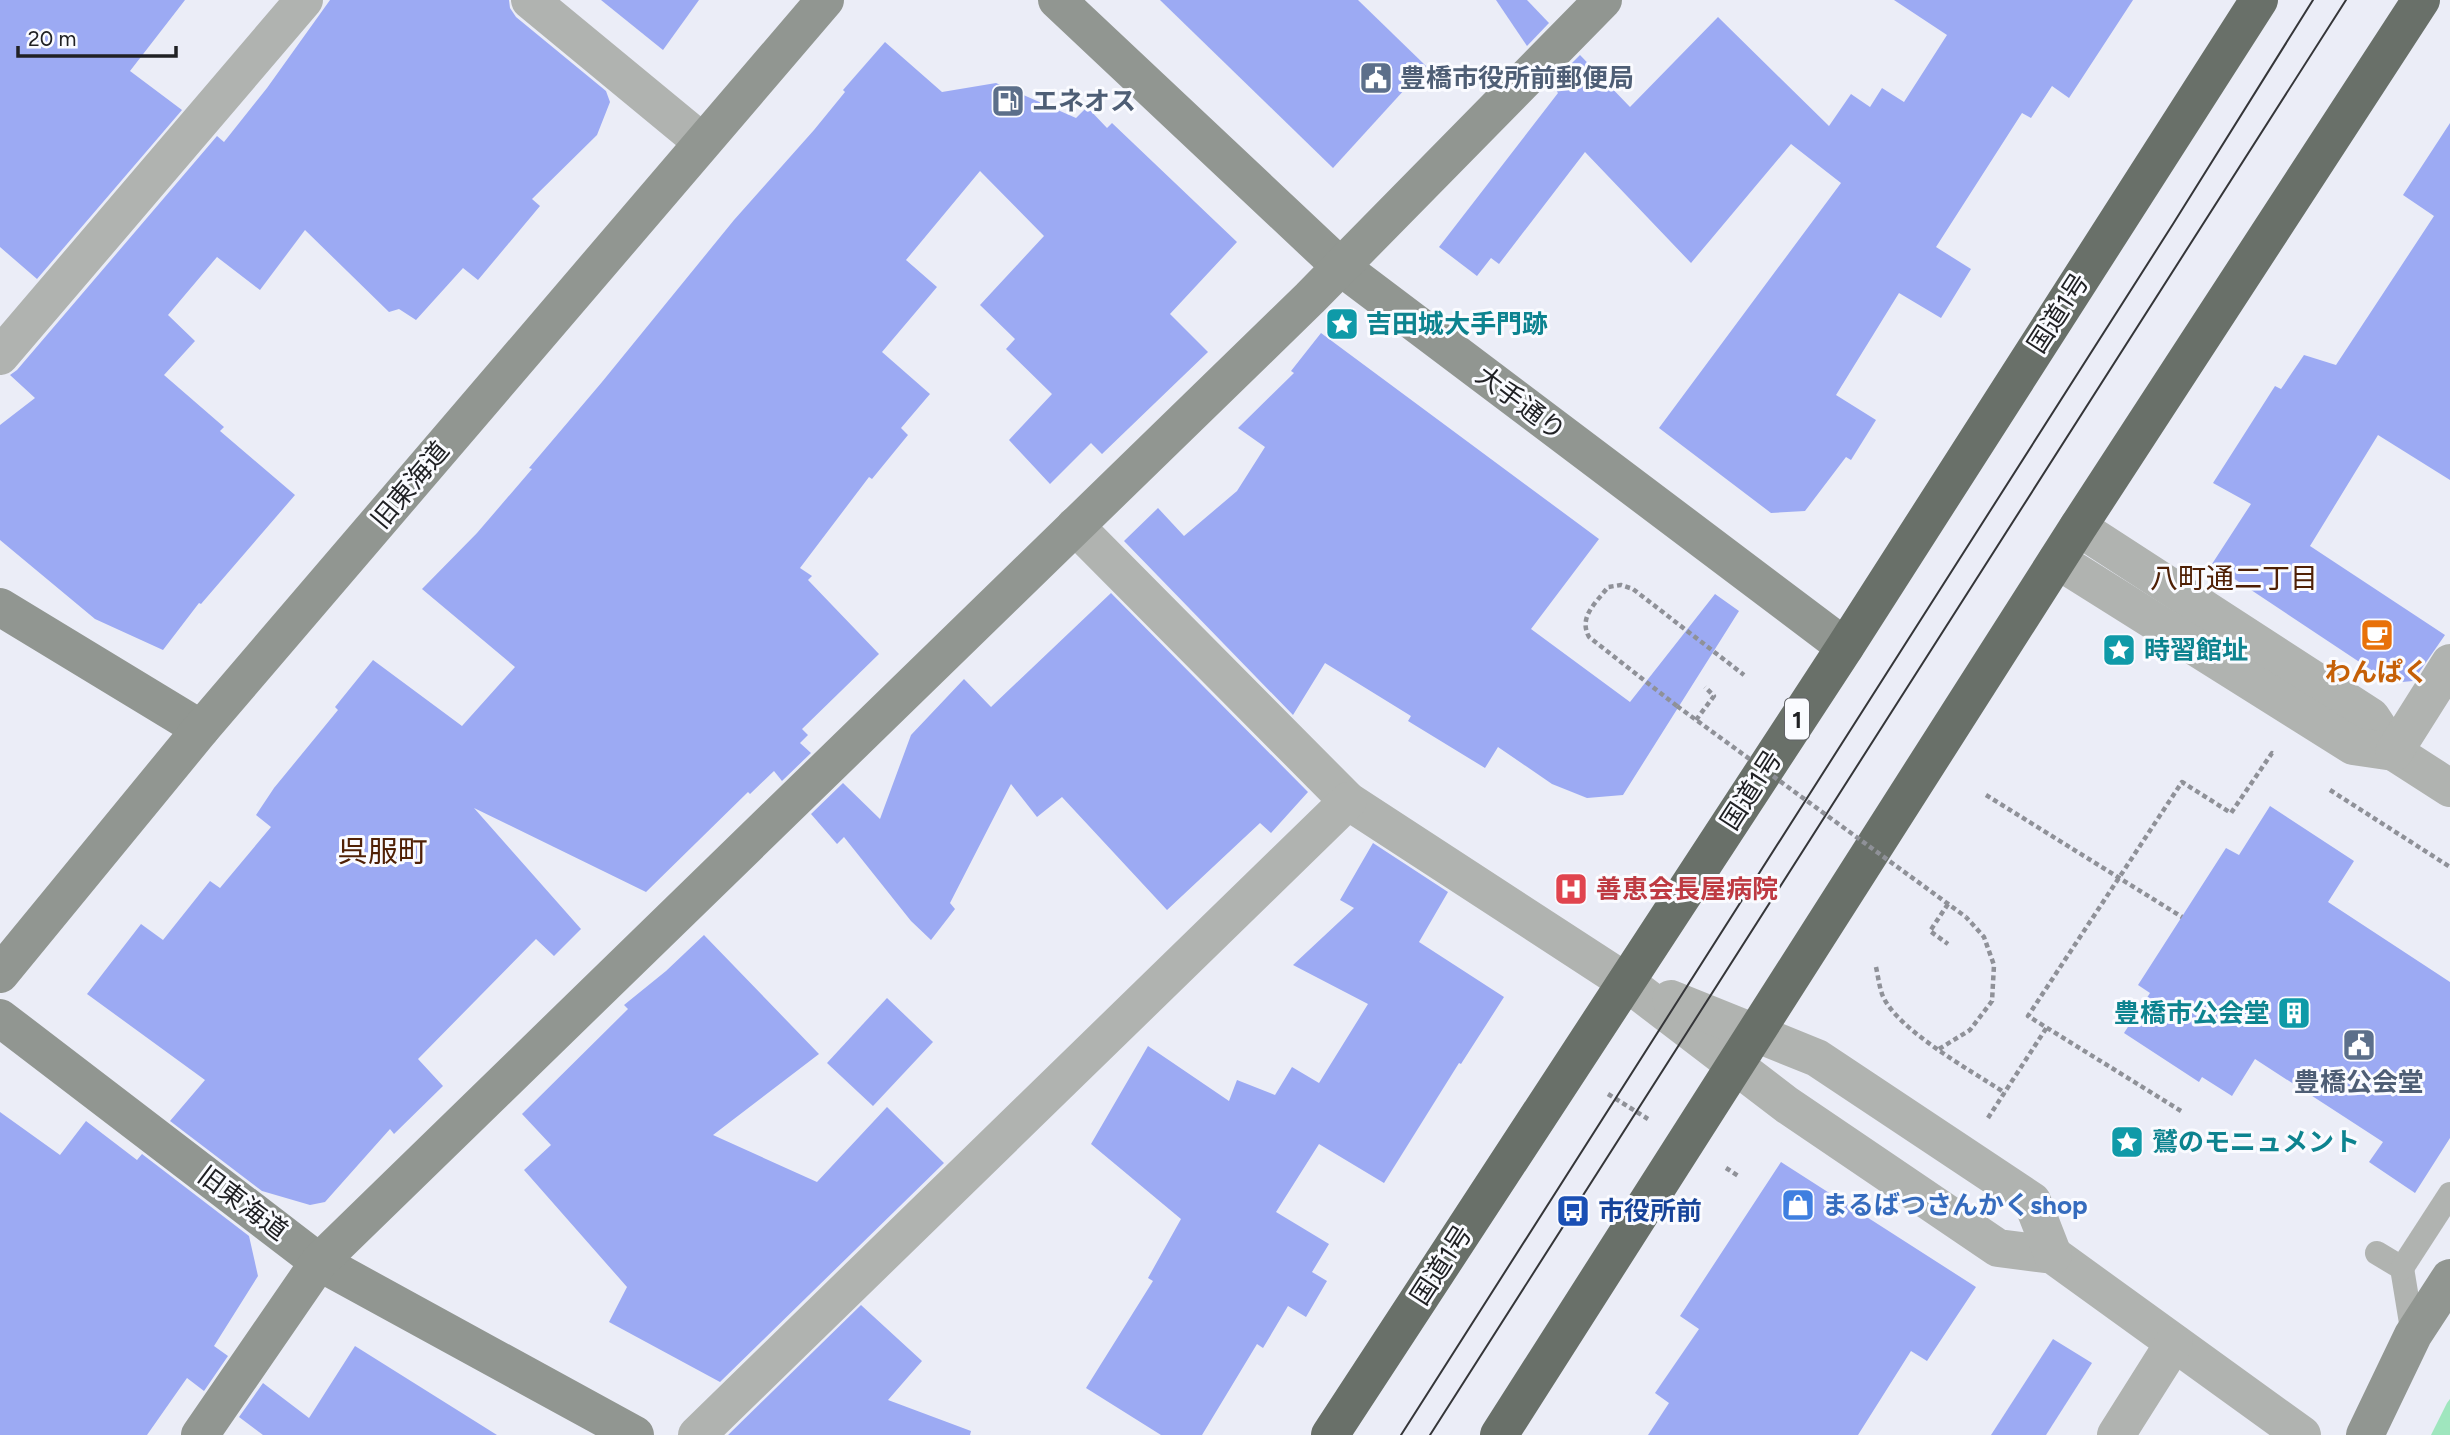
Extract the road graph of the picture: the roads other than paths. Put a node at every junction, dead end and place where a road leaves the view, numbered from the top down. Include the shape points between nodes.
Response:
1 (304, 0) edge
2 (530, 0) edge
3 (825, 0) edge
4 (1057, 0) edge
5 (1603, 0) edge
6 (2259, 0) edge
7 (2421, 0) edge
8 (702, 142) junction
9 (1341, 267) junction
10 (0, 356) edge
11 (1075, 526) junction
12 (2078, 527) junction
13 (2057, 560) junction
14 (0, 607) edge
15 (1845, 647) junction
16 (2450, 663) edge
17 (201, 729) junction
18 (2394, 751) junction
19 (2450, 788) edge
20 (1348, 801) junction
21 (0, 974) edge
22 (1626, 982) junction
23 (0, 1017) edge
24 (1755, 1034) junction
25 (1735, 1066) junction
26 (2450, 1194) edge
27 (2377, 1253) dead end
28 (2053, 1255) junction
29 (319, 1262) junction
30 (2402, 1268) junction
31 (2450, 1278) edge
32 (2413, 1335) junction
33 (2174, 1343) junction
34 (200, 1435) edge
35 (635, 1435) edge
36 (697, 1435) edge
37 (1330, 1435) edge
38 (1500, 1435) edge
39 (2116, 1435) edge
40 (2302, 1435) edge
41 (2365, 1435) edge

1 - 10 street
2 - 8 street
3 - 8 street, 旧東海道
4 - 9 street, 大手通り
5 - 9 street
6 - 15 highway, 国道1号 / 1
7 - 12 highway
8 - 17 street, 旧東海道
9 - 11 street
9 - 15 street, 大手通り
11 - 20 street
11 - 29 street
12 - 13 highway
12 - 18 street via 2371,717
13 - 18 street via 2353,746
13 - 24 highway
14 - 17 street
15 - 22 highway, 国道1号 / 1
16 - 18 street
17 - 21 street, 旧東海道
18 - 19 street
20 - 22 street
20 - 36 street
22 - 24 street
22 - 25 street
22 - 37 highway, 国道1号 / 1
23 - 29 street, 旧東海道
24 - 25 highway
24 - 28 street via 1817,1058 2032,1201
25 - 28 street via 1998,1248
25 - 38 highway
26 - 30 lane
27 - 30 lane
28 - 33 street
29 - 34 street
29 - 35 street, 旧東海道
30 - 32 lane
31 - 32 street
32 - 41 street
33 - 39 street
33 - 40 street

